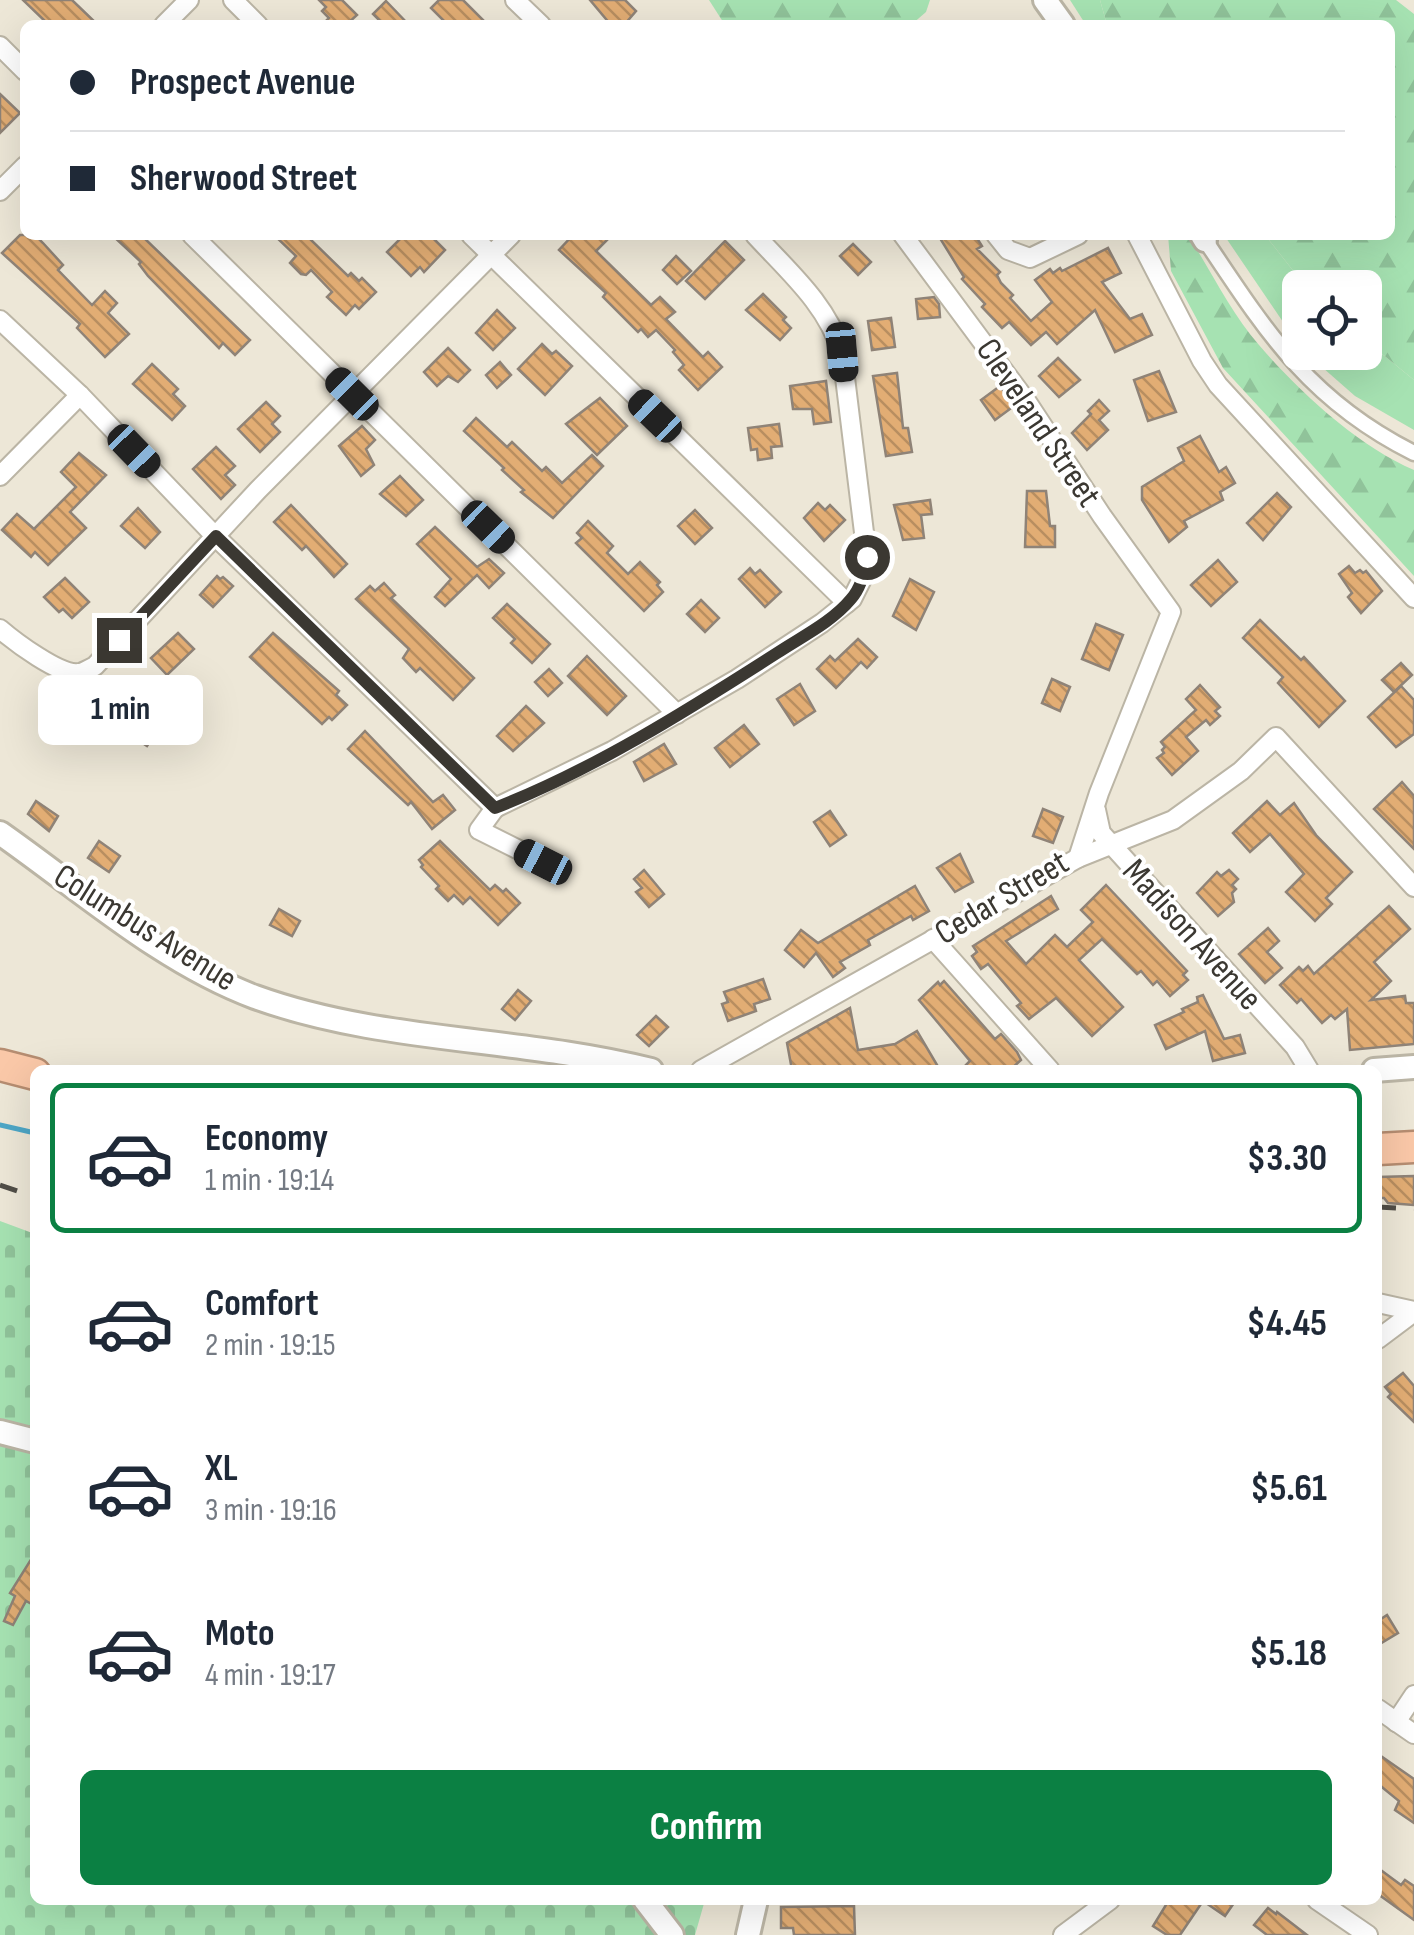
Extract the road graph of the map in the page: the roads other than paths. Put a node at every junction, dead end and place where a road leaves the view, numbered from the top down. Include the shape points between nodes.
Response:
1 (189, 0) edge
2 (232, 0) edge
3 (516, 0) edge
4 (169, 20) edge
5 (253, 20) edge
6 (536, 20) edge
7 (0, 46) edge
8 (20, 66) edge
9 (20, 171) edge
10 (0, 191) edge
11 (197, 240) edge
12 (476, 240) edge
13 (506, 240) edge
14 (759, 240) edge
15 (907, 240) edge
16 (1000, 240) edge
17 (1068, 240) edge
18 (1140, 240) edge
19 (1206, 240) edge
20 (491, 255) junction
21 (0, 320) edge
22 (80, 394) junction
23 (352, 394) junction
24 (1414, 453) edge
25 (0, 476) edge
26 (216, 536) junction
27 (1414, 598) edge
28 (847, 603) junction
29 (1171, 612) joint
30 (0, 629) edge
31 (677, 714) junction
32 (1099, 793) junction
33 (495, 808) junction
34 (0, 833) edge
35 (1110, 844) junction
36 (1078, 858) junction
37 (543, 862) dead end
38 (1414, 887) edge
39 (933, 940) junction
40 (627, 1065) edge
41 (710, 1065) edge
42 (1046, 1065) edge
43 (1306, 1065) edge
44 (0, 1066) edge
45 (1414, 1067) edge
46 (1382, 1069) edge
47 (30, 1073) edge
48 (0, 1083) edge
49 (30, 1091) edge
50 (1414, 1131) edge
51 (1382, 1133) edge
52 (1414, 1147) edge
53 (1382, 1150) edge
54 (1382, 1304) edge
55 (1414, 1312) edge
56 (1382, 1336) edge
57 (0, 1432) edge
58 (30, 1440) edge
59 (1414, 1696) edge
60 (1382, 1711) edge
61 (1396, 1722) junction
62 (1414, 1734) edge
63 (649, 1905) edge
64 (755, 1905) edge
65 (1103, 1905) edge
66 (1323, 1905) edge
67 (672, 1935) edge
68 (748, 1935) edge
69 (1063, 1935) edge
70 (1368, 1935) edge

1 - 4 street
2 - 5 street
3 - 6 street
7 - 8 street
9 - 10 street
11 - 23 street
12 - 20 street
13 - 20 street
14 - 28 street via 824,310 842,352 867,557
15 - 29 street, Cleveland Street
16 - 17 street via 1030,258
18 - 27 street via 1218,385
19 - 24 street via 1270,336 1311,383 1365,426
20 - 23 street
20 - 28 street
21 - 22 street
22 - 25 street
22 - 26 street
23 - 26 street
23 - 31 street
26 - 30 street via 80,674
26 - 33 street
28 - 31 street
29 - 32 street, Cedar Street
31 - 33 street
32 - 35 street, Madison Avenue via 1096,820
32 - 36 street, Cedar Street
33 - 37 street via 479,830
34 - 40 street, Columbus Avenue via 193,968 259,998 381,1028
35 - 36 street
35 - 38 street via 1193,808 1276,737
35 - 43 street, Madison Avenue
36 - 39 street, Cedar Street
39 - 41 street, Cedar Street
39 - 42 street
44 - 47 highway
45 - 46 street
48 - 49 highway
50 - 51 highway
52 - 53 highway
54 - 55 street
55 - 56 street
57 - 58 street
59 - 61 street
60 - 61 street
61 - 62 street
63 - 67 street
64 - 68 street
65 - 69 street
66 - 70 street

